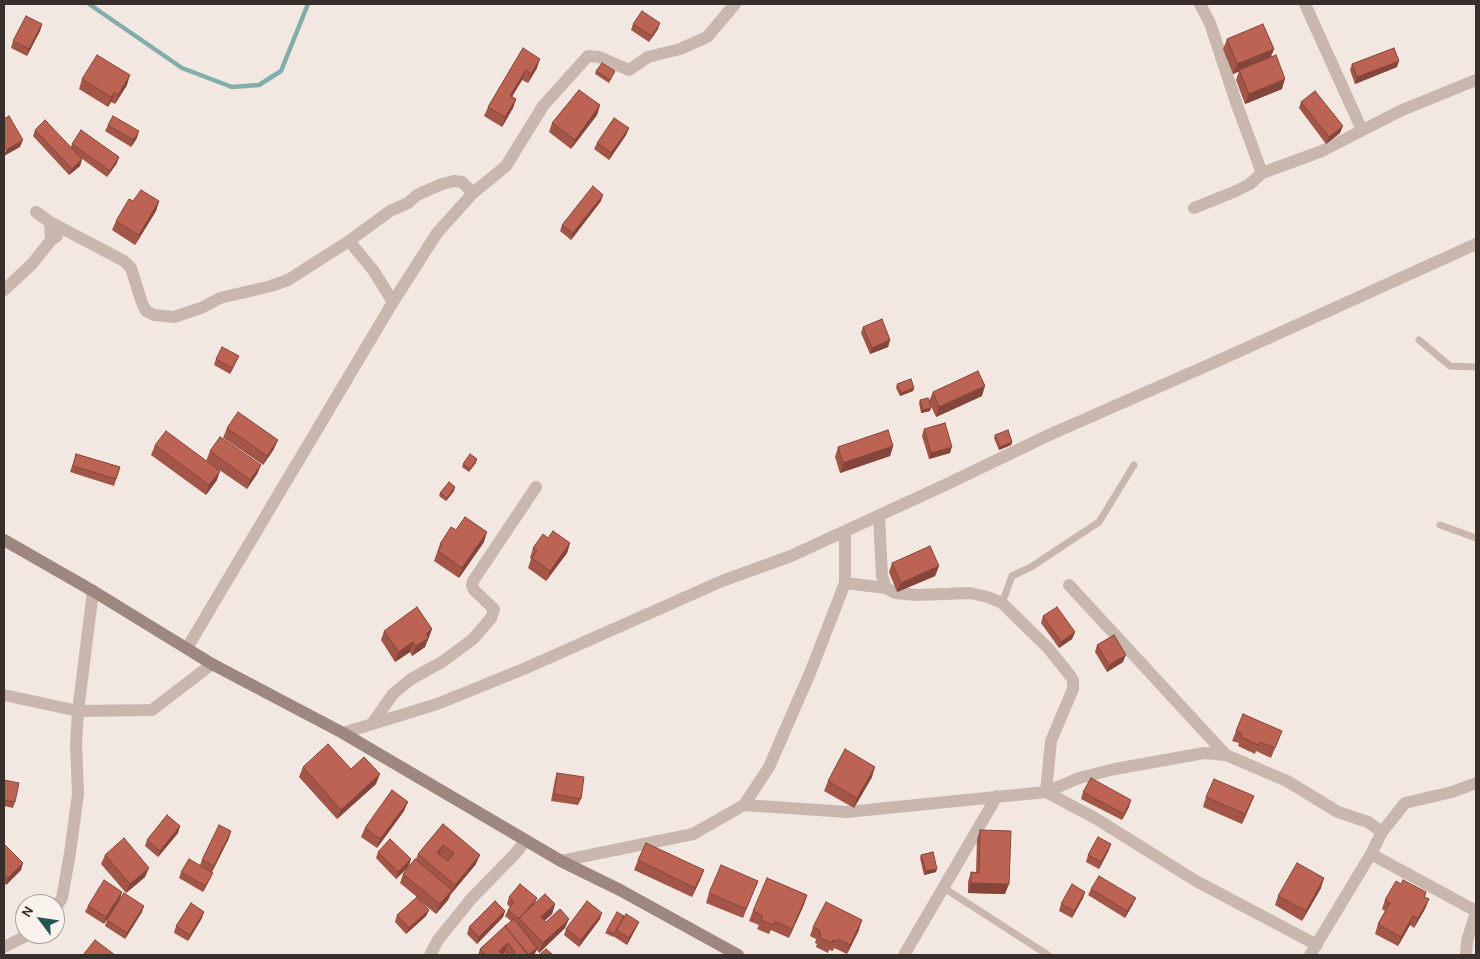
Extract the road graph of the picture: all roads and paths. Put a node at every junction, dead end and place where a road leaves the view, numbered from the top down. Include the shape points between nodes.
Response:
1 (735, 4) edge
2 (1200, 4) edge
3 (1305, 4) edge
4 (1476, 80) edge
5 (1362, 130) junction
6 (1262, 173) junction
7 (473, 193) junction
8 (1194, 208) dead end
9 (36, 212) dead end
10 (50, 222) junction
11 (65, 230) junction
12 (52, 240) junction
13 (349, 241) junction
14 (1476, 244) edge
15 (4, 290) edge
16 (393, 302) junction
17 (1419, 340) dead end
18 (1476, 367) edge
19 (1134, 465) dead end
20 (536, 487) dead end
21 (878, 516) junction
22 (1440, 525) dead end
23 (845, 531) junction
24 (1476, 538) edge
25 (4, 540) edge
26 (845, 583) junction
27 (1069, 585) dead end
28 (886, 588) junction
29 (93, 591) junction
30 (1002, 603) junction
31 (187, 648) junction
32 (212, 664) junction
33 (4, 695) edge
34 (78, 710) junction
35 (372, 724) junction
36 (343, 733) junction
37 (1226, 755) junction
38 (1476, 783) edge
39 (1046, 792) junction
40 (997, 796) junction
41 (744, 805) junction
42 (1382, 832) junction
43 (526, 841) junction
44 (1371, 854) junction
45 (561, 862) junction
46 (944, 888) junction
47 (63, 894) edge
48 (1476, 912) edge
49 (1314, 950) edge
50 (430, 955) edge
51 (738, 955) edge
52 (904, 955) edge
53 (1048, 955) edge
54 (1466, 955) edge

1 - 7 street via 707,37 680,49 648,57 629,70 599,57 588,56 543,106 506,166
2 - 6 street via 1210,23
3 - 5 street
4 - 5 street
5 - 6 street via 1322,151
6 - 8 street via 1250,184
7 - 13 street via 462,182 442,184 390,211
7 - 16 street via 437,233
9 - 10 street
10 - 11 street
10 - 12 street
11 - 12 street
11 - 13 street via 124,261 131,268 146,310 154,315 174,316 220,298 288,280
12 - 15 street
13 - 16 street
14 - 21 street via 1048,435
16 - 31 street
17 - 18 lane via 1450,366
19 - 30 lane via 1099,522 1012,576
20 - 35 street via 473,581 474,590 494,609 491,618 473,639 393,694
21 - 23 street
21 - 28 street via 882,576
22 - 24 lane
23 - 26 street
23 - 35 street via 722,581 517,672 437,704
25 - 29 street
26 - 28 street
26 - 41 street via 769,767
27 - 37 street
28 - 30 street via 895,593 917,595 970,593
29 - 31 street
29 - 34 street
30 - 39 street via 1048,648 1073,680 1051,741
31 - 32 street
32 - 34 street via 152,710
32 - 36 street
33 - 34 street
34 - 47 street via 78,794
35 - 36 street
36 - 43 street
37 - 39 street via 1204,753 1115,769 1079,778
37 - 42 street via 1287,781 1338,812 1368,822
38 - 42 street via 1405,802
39 - 40 street
39 - 49 street
40 - 41 street via 847,812
40 - 46 street
41 - 45 street via 693,834
42 - 44 street
43 - 45 street
43 - 50 street via 471,899
44 - 48 street
44 - 49 street
45 - 51 street via 620,890
46 - 52 street
46 - 53 lane
48 - 54 street

